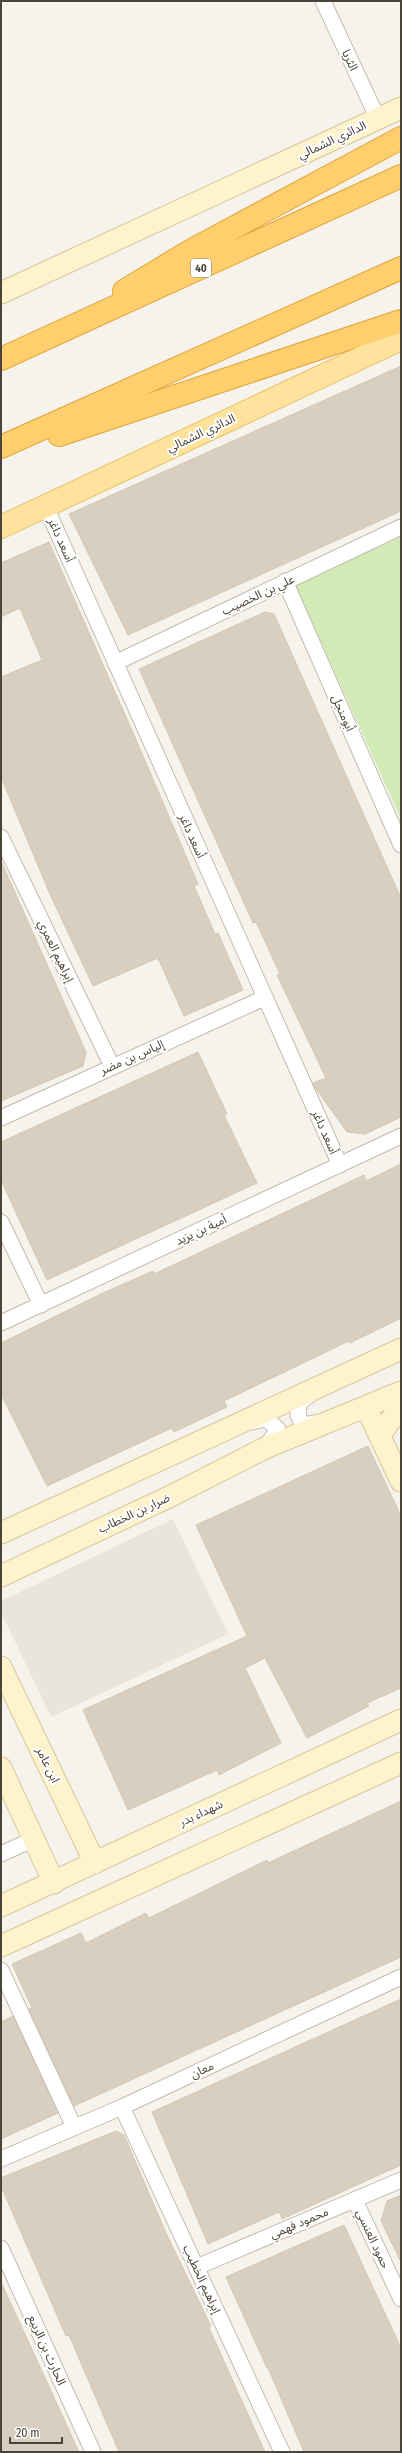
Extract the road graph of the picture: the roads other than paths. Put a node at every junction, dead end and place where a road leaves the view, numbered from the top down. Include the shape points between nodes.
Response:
1 (323, 1) edge
2 (401, 108) edge
3 (378, 119) junction
4 (401, 138) edge
5 (401, 176) edge
6 (401, 268) edge
7 (1, 293) edge
8 (401, 321) edge
9 (401, 339) edge
10 (30, 347) junction
11 (1, 359) edge
12 (1, 447) edge
13 (1, 454) edge
14 (46, 507) junction
15 (1, 527) edge
16 (401, 527) edge
17 (285, 581) junction
18 (115, 663) junction
19 (1, 837) edge
20 (401, 845) edge
21 (264, 998) junction
22 (112, 1066) junction
23 (1, 1118) edge
24 (401, 1136) edge
25 (340, 1165) junction
26 (1, 1222) edge
27 (41, 1305) junction
28 (1, 1323) edge
29 (401, 1349) edge
30 (321, 1387) junction
31 (401, 1392) edge
32 (366, 1407) junction
33 (340, 1415) junction
34 (401, 1415) edge
35 (240, 1424) junction
36 (380, 1435) junction
37 (265, 1448) junction
38 (401, 1481) edge
39 (1, 1533) edge
40 (1, 1576) edge
41 (1, 1667) edge
42 (401, 1720) edge
43 (401, 1763) edge
44 (1, 1768) edge
45 (34, 1839) junction
46 (1, 1854) edge
47 (95, 1863) junction
48 (54, 1883) junction
49 (1, 1906) edge
50 (1, 1946) edge
51 (1, 1970) edge
52 (401, 1977) edge
53 (122, 2107) junction
54 (74, 2127) junction
55 (1, 2159) edge
56 (401, 2180) edge
57 (355, 2200) junction
58 (1, 2248) edge
59 (197, 2267) junction
60 (401, 2299) edge
61 (93, 2452) edge
62 (282, 2452) edge

1 - 3 street, الثريا
2 - 3 street, الدائري الشمالي
3 - 7 street, الدائري الشمالي
4 - 10 highway via 190,251
5 - 10 highway, 40
6 - 12 highway
8 - 13 highway
9 - 14 main road, الدائري الشمالي
10 - 11 highway, 40
14 - 15 main road, الدائري الشمالي
14 - 18 street, أسعد داغر
16 - 17 street, علي بن الخصيب
17 - 18 street, علي بن الخصيب
17 - 20 street, أبومنجل
18 - 21 street, أسعد داغر
19 - 22 street, إبراهيم العمري
21 - 22 street, إلياس بن مضر
21 - 25 street, أسعد داغر
22 - 23 street, إلياس بن مضر
24 - 25 street, أمية بن يزيد
25 - 27 street, أمية بن يزيد
26 - 27 street
27 - 28 street, أمية بن يزيد
29 - 30 street, ضرار بن الخطاب
30 - 33 street, ضرار بن الخطاب via 299,1403 299,1420 303,1424 312,1424
30 - 35 street, ضرار بن الخطاب
31 - 32 street, ضرار بن الخطاب
32 - 33 street, ضرار بن الخطاب
32 - 36 street
33 - 37 street, ضرار بن الخطاب
34 - 36 street via 395,1414
35 - 37 street, ضرار بن الخطاب via 266,1419 278,1428
35 - 39 street, ضرار بن الخطاب
36 - 38 street
37 - 40 street, ضرار بن الخطاب via 172,1496
41 - 47 street, ابن عامر
42 - 47 street, شهداء بدر
43 - 50 street
44 - 45 street
45 - 46 street
45 - 48 street
47 - 48 street, شهداء بدر
48 - 49 street, شهداء بدر
51 - 54 street
52 - 53 street, معان
53 - 54 street, معان
53 - 59 street, إبراهيم الخطيب
54 - 55 street, معان
56 - 57 street, محمود فهمي
57 - 59 street, محمود فهمي
57 - 60 street, حمود العنسي
58 - 61 street, الحارث بن الربيع
59 - 62 street, إبراهيم الخطيب

